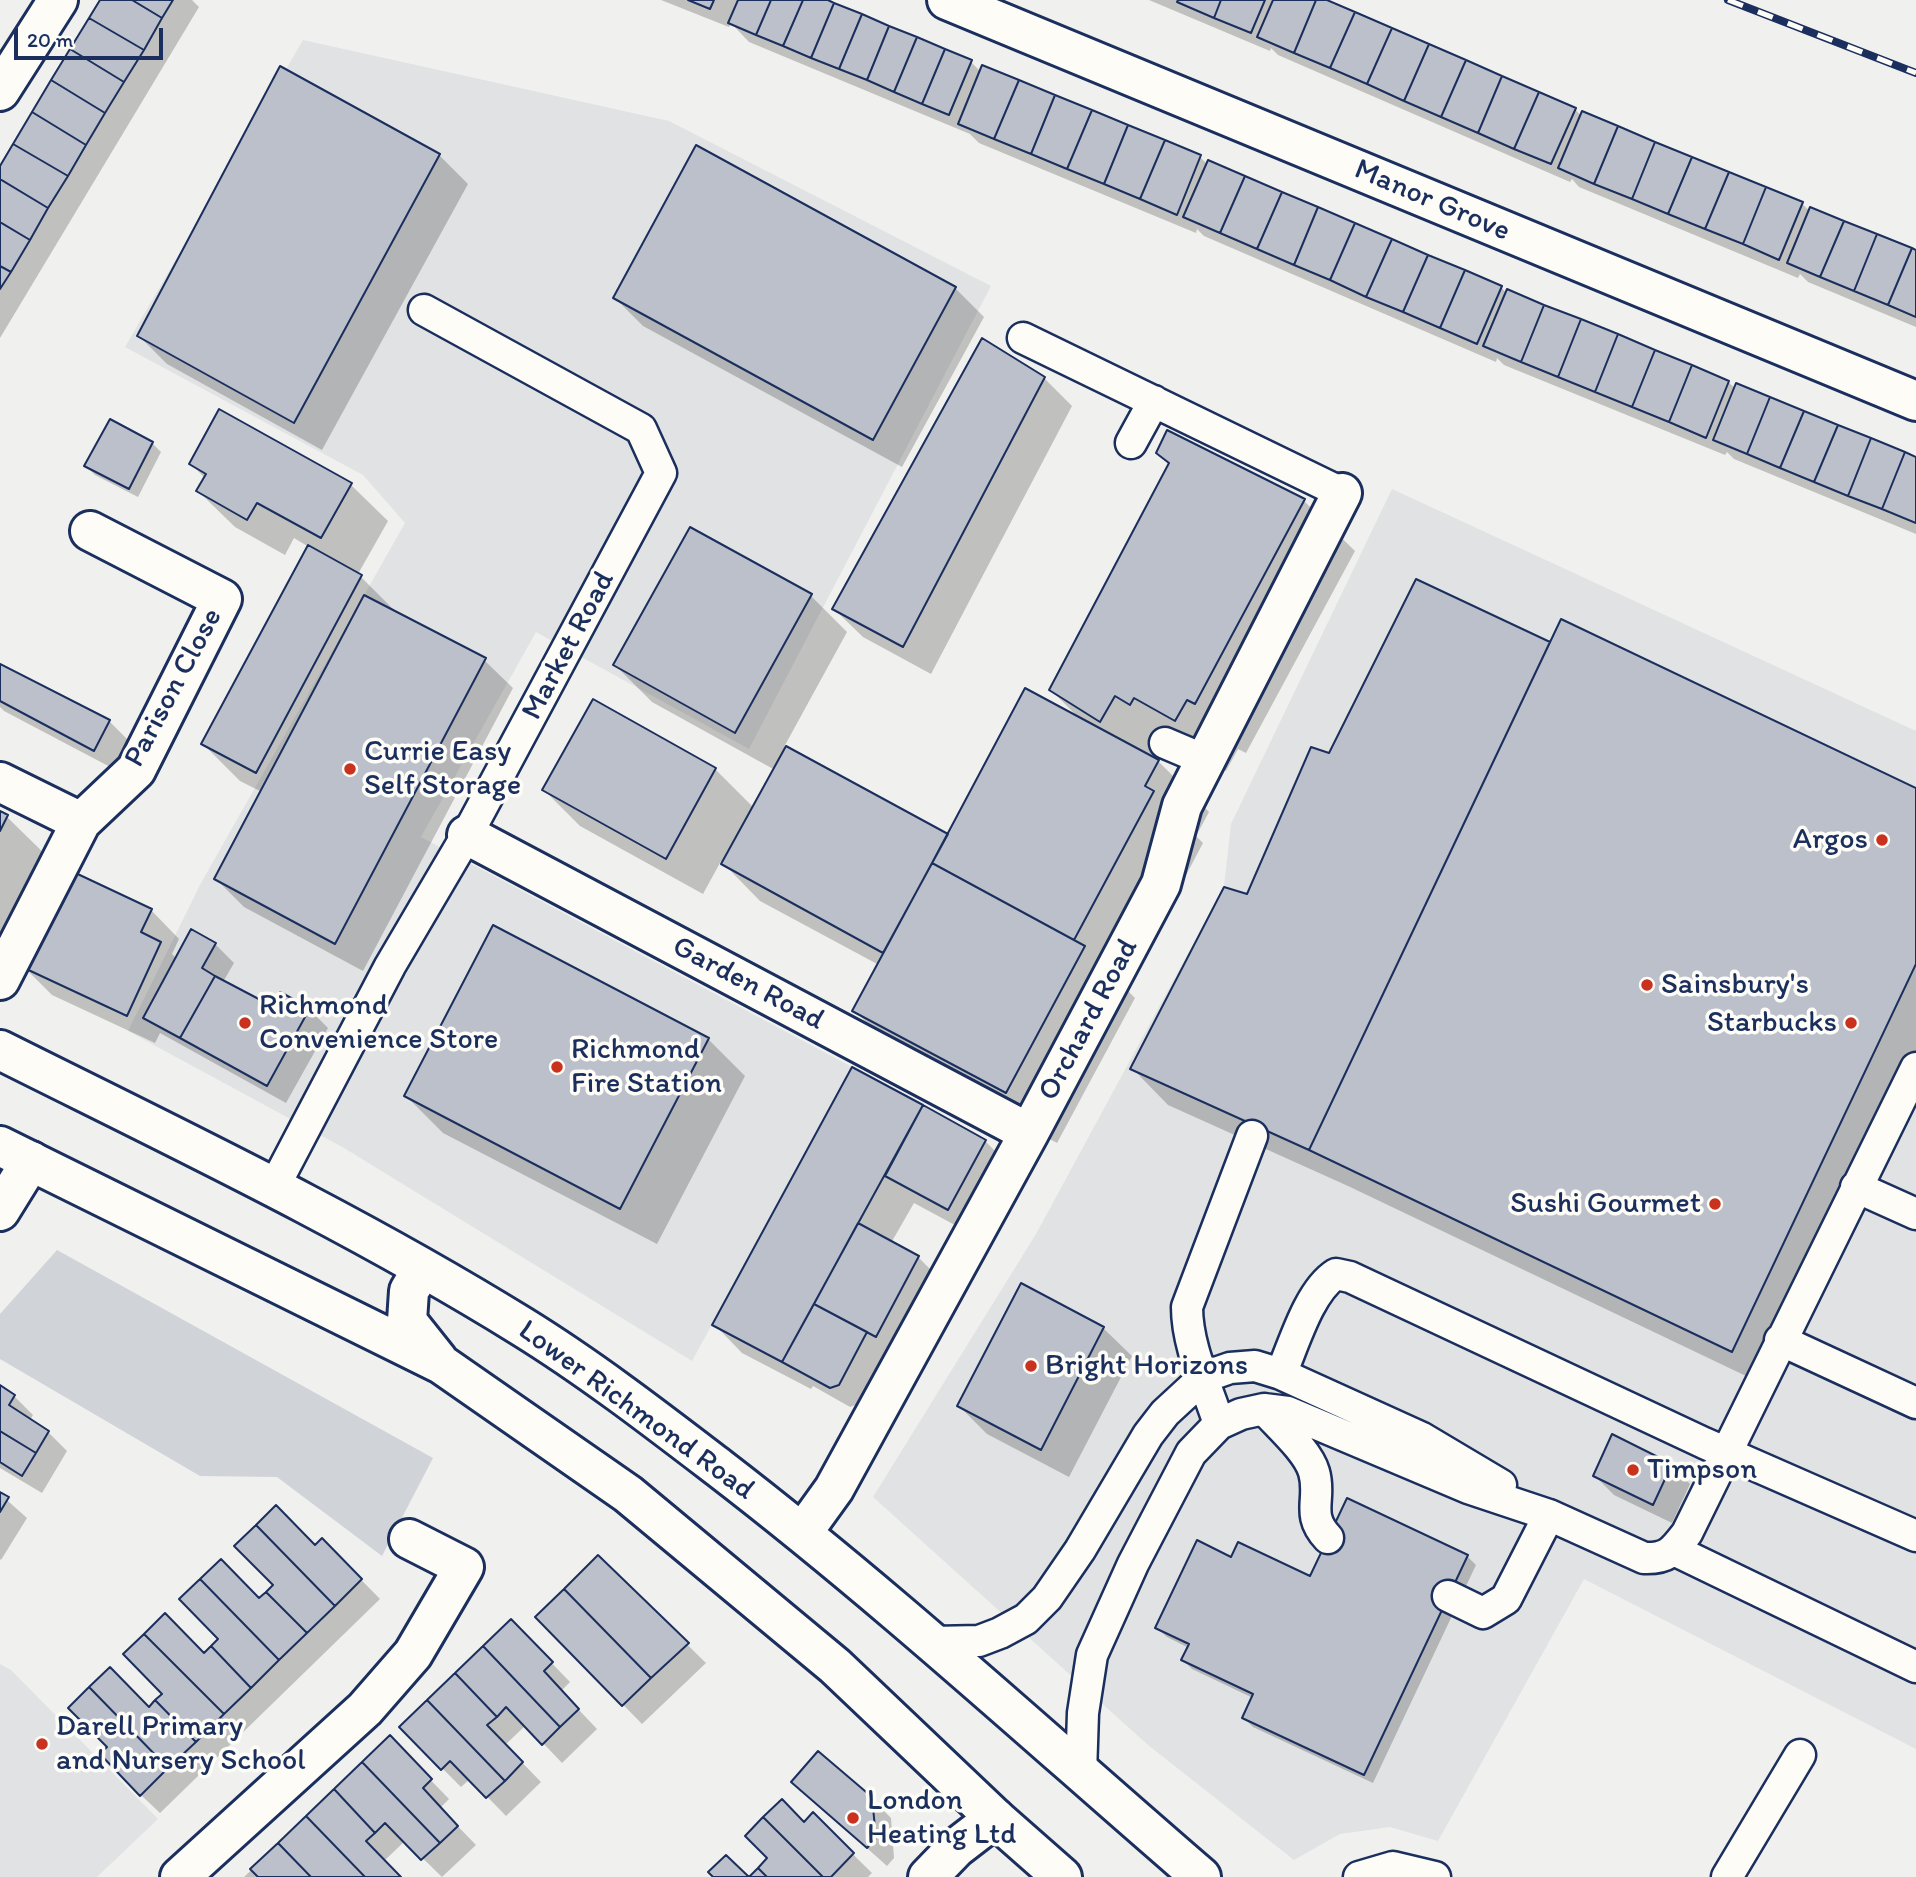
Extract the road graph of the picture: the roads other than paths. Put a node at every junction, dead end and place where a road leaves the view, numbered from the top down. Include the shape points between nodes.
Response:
1 (58, 0) edge
2 (947, 0) edge
3 (0, 91) edge
4 (424, 310) dead end
5 (1023, 338) dead end
6 (1154, 401) junction
7 (1916, 401) edge
8 (1131, 443) dead end
9 (1342, 493) joint
10 (90, 531) dead end
11 (1165, 743) dead end
12 (1205, 760) junction
13 (0, 782) edge
14 (81, 822) junction
15 (467, 835) junction
16 (0, 980) edge
17 (0, 1051) edge
18 (1915, 1073) edge
19 (1029, 1133) junction
20 (1252, 1136) dead end
21 (15, 1153) edge
22 (274, 1187) junction
23 (1856, 1187) junction
24 (0, 1211) edge
25 (1916, 1214) edge
26 (422, 1269) junction
27 (1780, 1340) junction
28 (441, 1364) junction
29 (1281, 1374) junction
30 (1204, 1377) junction
31 (1916, 1404) edge
32 (1264, 1409) junction
33 (1219, 1424) junction
34 (1727, 1452) junction
35 (1549, 1515) junction
36 (803, 1532) junction
37 (1916, 1536) edge
38 (1328, 1538) dead end
39 (409, 1539) dead end
40 (1674, 1550) junction
41 (1448, 1595) dead end
42 (933, 1642) junction
43 (1916, 1667) edge
44 (1800, 1755) dead end
45 (1081, 1774) junction
46 (995, 1818) junction
47 (180, 1877) edge
48 (928, 1877) edge
49 (1062, 1877) edge
50 (1201, 1877) edge
51 (1359, 1877) edge
52 (1435, 1877) edge
53 (1727, 1877) edge

1 - 3 main road
2 - 7 main road, Manor Grove
4 - 15 lane, Market Road via 641,429 661,472
5 - 6 lane
6 - 8 lane
6 - 9 lane
9 - 12 main road, Orchard Road
10 - 14 main road, Parison Close via 222,599 136,770
11 - 12 lane
12 - 19 main road, Orchard Road via 1182,806 1161,884
13 - 14 main road
14 - 16 main road, Parison Close
15 - 19 main road, Garden Road
15 - 22 lane, Market Road via 390,966
17 - 22 main road, Lower Richmond Road
18 - 23 lane
19 - 36 main road, Orchard Road via 834,1489
20 - 30 lane via 1187,1307 1187,1324
21 - 24 main road
21 - 28 main road
22 - 26 main road, Lower Richmond Road
23 - 25 lane
23 - 27 lane
26 - 28 main road via 409,1291 407,1321
26 - 36 main road, Lower Richmond Road via 522,1327 610,1386
27 - 31 lane
27 - 34 lane
28 - 46 main road via 628,1494 835,1666
29 - 30 lane via 1255,1366
29 - 34 lane via 1317,1293 1336,1274
29 - 35 lane via 1422,1438
30 - 33 lane
30 - 42 lane via 1148,1435 1080,1550 1047,1598 1026,1619 979,1641
32 - 33 lane
32 - 35 lane via 1288,1412 1468,1488
32 - 38 lane via 1308,1458 1315,1474 1314,1514 1318,1528
33 - 45 lane via 1191,1453 1171,1488 1092,1656 1083,1713
34 - 37 lane
34 - 40 lane
35 - 40 lane via 1644,1558 1660,1558
35 - 41 lane via 1506,1599 1483,1613
36 - 42 main road, Lower Richmond Road
39 - 47 main road via 464,1567 413,1654 365,1709
40 - 43 lane
42 - 45 main road, Lower Richmond Road
44 - 53 lane
45 - 50 main road, Lower Richmond Road
46 - 48 main road
46 - 49 main road
51 - 52 lane via 1393,1867

